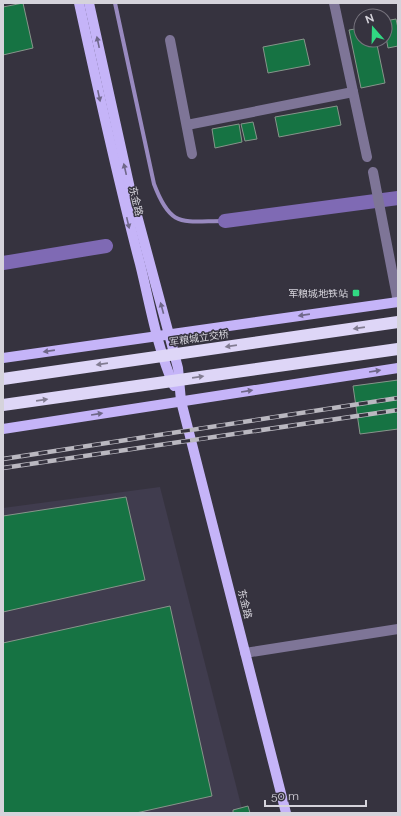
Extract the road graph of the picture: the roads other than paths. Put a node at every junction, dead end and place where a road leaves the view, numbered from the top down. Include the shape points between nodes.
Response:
1 (79, 3) edge
2 (89, 3) edge
3 (334, 3) edge
4 (170, 40) dead end
5 (352, 92) junction
6 (187, 125) junction
7 (192, 154) dead end
8 (367, 157) dead end
9 (374, 177) dead end
10 (398, 302) edge
11 (398, 322) edge
12 (169, 334) junction
13 (157, 336) junction
14 (398, 349) edge
15 (3, 358) edge
16 (398, 368) edge
17 (3, 379) edge
18 (181, 401) junction
19 (3, 405) edge
20 (3, 429) edge
21 (398, 629) edge
22 (245, 653) junction
23 (286, 813) edge

1 -> 13 main road, 东金路 via 130,231
12 -> 2 main road, 东金路 via 131,193
3 - 5 street
4 - 6 street
5 - 6 street
5 - 8 street
6 - 7 street
9 - 10 street
10 -> 12 main road
11 -> 17 highway, 军粮城立交桥, bridge
12 - 13 main road
12 - 18 main road, 东金路 via 178,368
13 -> 15 main road
13 - 18 main road, 东金路 via 170,378
19 -> 14 highway, bridge
18 -> 16 main road
20 -> 18 main road
18 - 22 main road, 东金路
21 - 22 street
22 - 23 main road, 东金路

